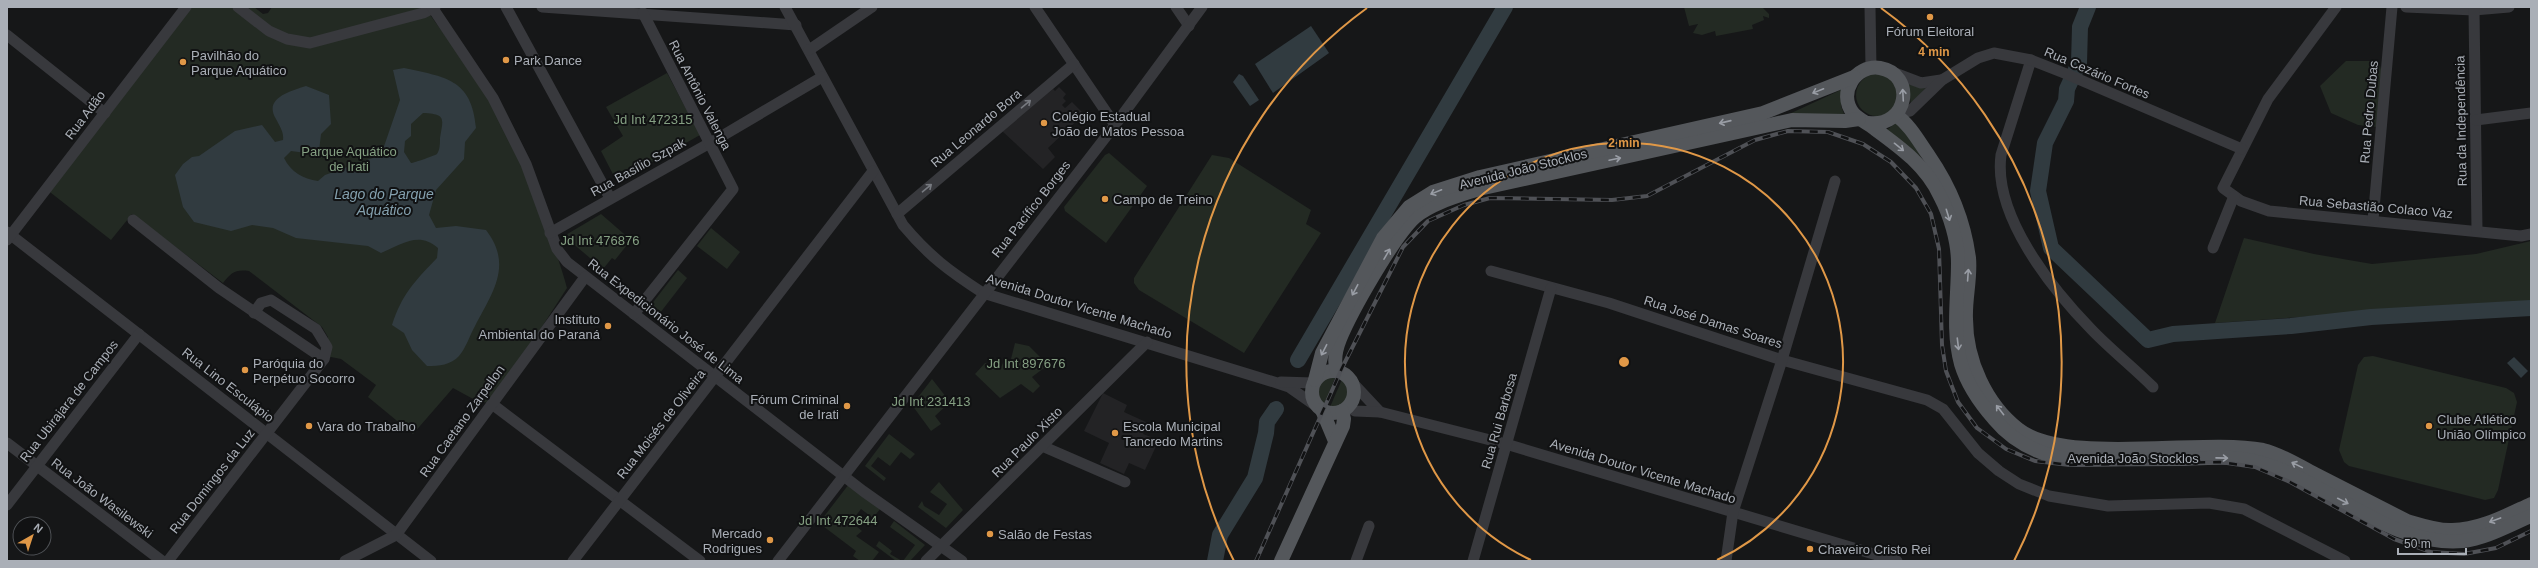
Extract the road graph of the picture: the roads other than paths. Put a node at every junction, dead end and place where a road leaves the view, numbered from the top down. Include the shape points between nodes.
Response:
1 (186, 7) edge
2 (238, 7) edge
3 (432, 7) edge
4 (435, 7) edge
5 (506, 7) edge
6 (542, 7) edge
7 (785, 7) edge
8 (872, 7) edge
9 (1035, 7) edge
10 (1176, 7) edge
11 (1202, 7) edge
12 (1870, 7) edge
13 (2336, 7) edge
14 (2392, 7) edge
15 (2406, 7) edge
16 (2509, 7) edge
17 (2474, 10) junction
18 (643, 13) junction
19 (796, 25) junction
20 (1188, 26) junction
21 (7, 35) edge
22 (809, 50) junction
23 (2031, 60) junction
24 (1074, 64) junction
25 (1871, 68) junction
26 (1887, 70) junction
27 (822, 77) junction
28 (1854, 77) junction
29 (1942, 80) junction
30 (105, 113) junction
31 (2531, 113) edge
32 (1897, 114) junction
33 (2476, 120) junction
34 (1863, 121) junction
35 (1115, 125) junction
36 (708, 144) junction
37 (2242, 149) junction
38 (873, 171) junction
39 (1835, 181) dead end
40 (2234, 196) junction
41 (610, 198) junction
42 (897, 214) junction
43 (133, 220) dead end
44 (2373, 220) junction
45 (2477, 231) junction
46 (550, 233) junction
47 (2531, 234) edge
48 (8, 236) edge
49 (2213, 248) dead end
50 (1491, 271) dead end
51 (585, 277) junction
52 (1551, 288) junction
53 (983, 293) junction
54 (254, 313) junction
55 (634, 314) junction
56 (139, 334) junction
57 (1147, 342) junction
58 (324, 359) junction
59 (1782, 360) junction
60 (1337, 371) junction
61 (715, 377) junction
62 (1314, 381) junction
63 (1351, 381) junction
64 (1274, 382) junction
65 (2154, 387) dead end
66 (492, 404) junction
67 (1319, 408) junction
68 (1345, 409) junction
69 (1380, 412) junction
70 (267, 433) junction
71 (1335, 441) junction
72 (7, 443) edge
73 (1506, 444) junction
74 (1042, 446) junction
75 (36, 466) junction
76 (844, 475) junction
77 (1125, 482) dead end
78 (619, 501) junction
79 (7, 504) edge
80 (2531, 504) edge
81 (1733, 512) junction
82 (2531, 516) edge
83 (1369, 526) dead end
84 (396, 535) junction
85 (941, 546) junction
86 (162, 561) edge
87 (168, 561) edge
88 (345, 561) edge
89 (431, 561) edge
90 (573, 561) edge
91 (700, 561) edge
92 (778, 561) edge
93 (926, 561) edge
94 (962, 561) edge
95 (1281, 561) edge
96 (1356, 561) edge
97 (1473, 561) edge
98 (1726, 561) edge
99 (1897, 561) edge
100 (2345, 561) edge

1 - 30 street, Rua Adão
2 - 3 street via 269,32 287,39 310,43 423,13
3 - 4 street
3 - 46 street, Rua Expedicionário José de Lima via 493,98 526,164
5 - 41 street
6 - 18 street
7 - 19 street, Avenida Doutor Vicente Machado
8 - 22 street
9 - 24 street
10 - 20 street
11 - 20 street, Rua Pacífico Borges
12 - 25 street
13 - 37 street via 2268,99
14 - 44 street, Rua Pedro Dubas
15 - 17 street
16 - 17 street
17 - 33 street, Rua da Independência
18 - 19 street
18 - 36 street, Rua Antônio Valenga
19 - 22 street, Avenida Doutor Vicente Machado
20 - 35 street, Rua Pacífico Borges
21 - 30 street
22 - 27 street, Avenida Doutor Vicente Machado
23 - 29 street, Rua Cezário Fortes via 1994,53 1978,58
23 - 37 street, Rua Cezário Fortes
23 - 65 street via 1999,166 2000,177 2018,233 2041,268 2091,329
24 - 35 street
42 -> 24 street, Rua Leonardo Bora
25 - 26 main road
25 - 28 main road, Avenida João Stocklos
26 - 29 street, Rua Cezário Fortes via 1921,83
32 -> 26 main road via 1904,93 1896,77
27 - 36 street, Rua Basílio Szpak
27 - 38 street, Avenida Doutor Vicente Machado
28 - 34 main road, Avenida João Stocklos via 1847,94 1848,104
28 -> 62 main road, Avenida João Stocklos via 1763,114 1480,177 1433,192 1409,207 1383,238 1322,353
29 - 32 street, Rua Cezário Fortes via 1910,111
30 - 48 street, Rua Adão
31 - 33 street
32 - 34 main road, Avenida João Stocklos via 1886,122
80 -> 32 main road, Avenida João Stocklos via 2495,521 2473,527 2452,530 2431,528 2407,521 2266,451 2229,446 2081,448 2037,440 2019,430 1989,396 1979,379 1972,358 1965,321 1969,260 1958,206 1928,155 1905,121
33 - 45 street, Rua da Independência
60 -> 34 main road, Avenida João Stocklos via 1335,360 1340,339 1393,245 1415,217 1441,202 1479,189 1792,120
34 -> 82 main road, Avenida João Stocklos via 1914,160 1940,195 1953,232 1958,262 1956,326 1961,364 1980,403 1997,423 2031,448 2051,457 2073,460 2218,458 2253,461 2285,472 2392,526 2420,537 2442,541 2464,541 2487,535
35 - 53 street, Rua Pacífico Borges
36 - 41 street, Rua Basílio Szpak
36 - 55 street, Rua Antônio Valenga via 733,189
37 - 40 street, Rua Sebastião Colaco Vaz via 2223,188
38 - 42 street, Avenida Doutor Vicente Machado
38 - 61 street, Rua Moisés de Oliveira
39 - 59 street
40 - 44 street, Rua Sebastião Colaco Vaz via 2269,211
40 - 49 street
41 - 46 street, Rua Basílio Szpak
42 - 53 street, Avenida Doutor Vicente Machado via 926,252 946,270
43 - 54 street
44 - 45 street, Rua Sebastião Colaco Vaz
45 - 47 street, Rua Sebastião Colaco Vaz via 2521,236
46 - 51 street, Rua Expedicionário José de Lima via 557,249 567,262
48 - 56 street, Rua Lino Esculápio
50 - 52 street, Rua José Damas Soares
51 - 55 street, Rua Expedicionário José de Lima
51 - 66 street, Rua Caetano Zarpellon
52 - 59 street, Rua José Damas Soares via 1609,303
52 - 73 street, Rua Rui Barbosa
53 - 57 street, Avenida Doutor Vicente Machado
53 - 76 street, Rua Pacífico Borges
54 - 58 street
54 - 58 street via 261,303 270,300 316,329 327,347
55 - 61 street, Rua Expedicionário José de Lima
56 - 70 street, Rua Lino Esculápio
56 - 75 street, Rua Ubirajara de Campos
57 - 64 street, Avenida Doutor Vicente Machado
57 - 74 street, Rua Paulo Xisto
58 - 70 street, Rua Domingos da Luz
59 - 81 street
59 - 100 street, Rua José Damas Soares via 1927,400 1943,409 1978,453 1998,470 2019,484 2050,496 2108,506 2208,503 2244,509
60 - 62 main road via 1326,371
60 - 63 main road
61 - 76 street, Rua Expedicionário José de Lima
61 - 78 street, Rua Moisés de Oliveira
62 - 64 street, Avenida Doutor Vicente Machado
62 - 67 main road via 1311,393
63 - 68 main road via 1354,395
63 - 69 street
64 - 67 street, Avenida Doutor Vicente Machado via 1289,388
66 - 78 street
66 - 84 street, Rua Caetano Zarpellon
67 - 68 main road via 1328,413
67 - 71 main road
68 - 69 street, Avenida Doutor Vicente Machado
68 - 71 main road via 1343,426
69 - 73 street, Avenida Doutor Vicente Machado
70 - 84 street, Rua Lino Esculápio
70 - 87 street, Rua Domingos da Luz
71 - 95 main road
72 - 75 street, Rua João Wasilewski
73 - 81 street, Avenida Doutor Vicente Machado
73 - 97 street, Rua Rui Barbosa
74 - 77 street
74 - 85 street, Rua Paulo Xisto
75 - 79 street, Rua Ubirajara de Campos
75 - 86 street, Rua João Wasilewski
76 - 85 street, Rua Expedicionário José de Lima
76 - 92 street, Rua Pacífico Borges
78 - 90 street, Rua Moisés de Oliveira
78 - 91 street
81 - 98 street
81 - 99 street, Avenida Doutor Vicente Machado
83 - 96 street
84 - 88 street, Rua Caetano Zarpellon
84 - 89 street, Rua Lino Esculápio
85 - 93 street, Rua Paulo Xisto
85 - 94 street, Rua Expedicionário José de Lima

